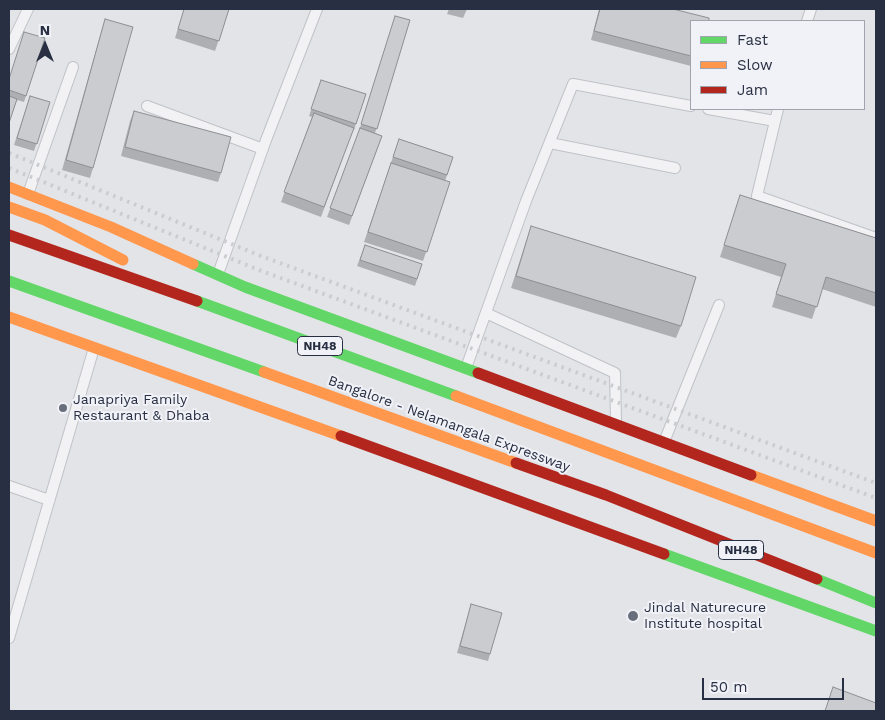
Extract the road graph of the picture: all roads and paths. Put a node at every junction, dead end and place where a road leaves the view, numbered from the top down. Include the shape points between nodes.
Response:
1 (28, 9) edge
2 (316, 9) edge
3 (9, 49) edge
4 (73, 66) dead end
5 (147, 106) dead end
6 (690, 106) edge
7 (714, 110) edge
8 (778, 110) edge
9 (774, 121) junction
10 (550, 143) junction
11 (263, 150) junction
12 (675, 168) dead end
13 (9, 187) edge
14 (28, 195) junction
15 (9, 207) edge
16 (9, 234) edge
17 (876, 238) edge
18 (218, 275) junction
19 (9, 281) edge
20 (719, 305) dead end
21 (222, 310) junction
22 (486, 313) junction
23 (9, 317) edge
24 (94, 347) junction
25 (466, 369) junction
26 (616, 425) junction
27 (664, 442) junction
28 (9, 486) edge
29 (49, 500) junction
30 (876, 522) edge
31 (876, 553) edge
32 (876, 603) edge
33 (876, 631) edge
34 (9, 638) edge

1 - 3 lane
2 - 11 lane
4 - 14 lane
5 - 11 lane
6 - 10 lane via 574,84
7 - 9 lane
8 - 9 lane
9 - 17 lane via 757,196
10 - 12 lane
10 - 22 lane
11 - 18 lane
13 - 14 main road
14 - 18 main road via 111,227
15 - 21 main road via 44,220
16 - 21 main road, Bangalore - Nelamangala Expressway / NH48
18 - 25 main road
19 - 32 main road, Bangalore - Nelamangala Expressway / NH48 via 606,495
20 - 27 lane
21 - 31 main road, Bangalore - Nelamangala Expressway / NH48
22 - 25 lane
22 - 26 lane via 615,373
23 - 24 main road
24 - 29 lane
24 - 33 main road
25 - 26 main road
26 - 27 main road
27 - 30 main road
28 - 29 lane
29 - 34 lane

